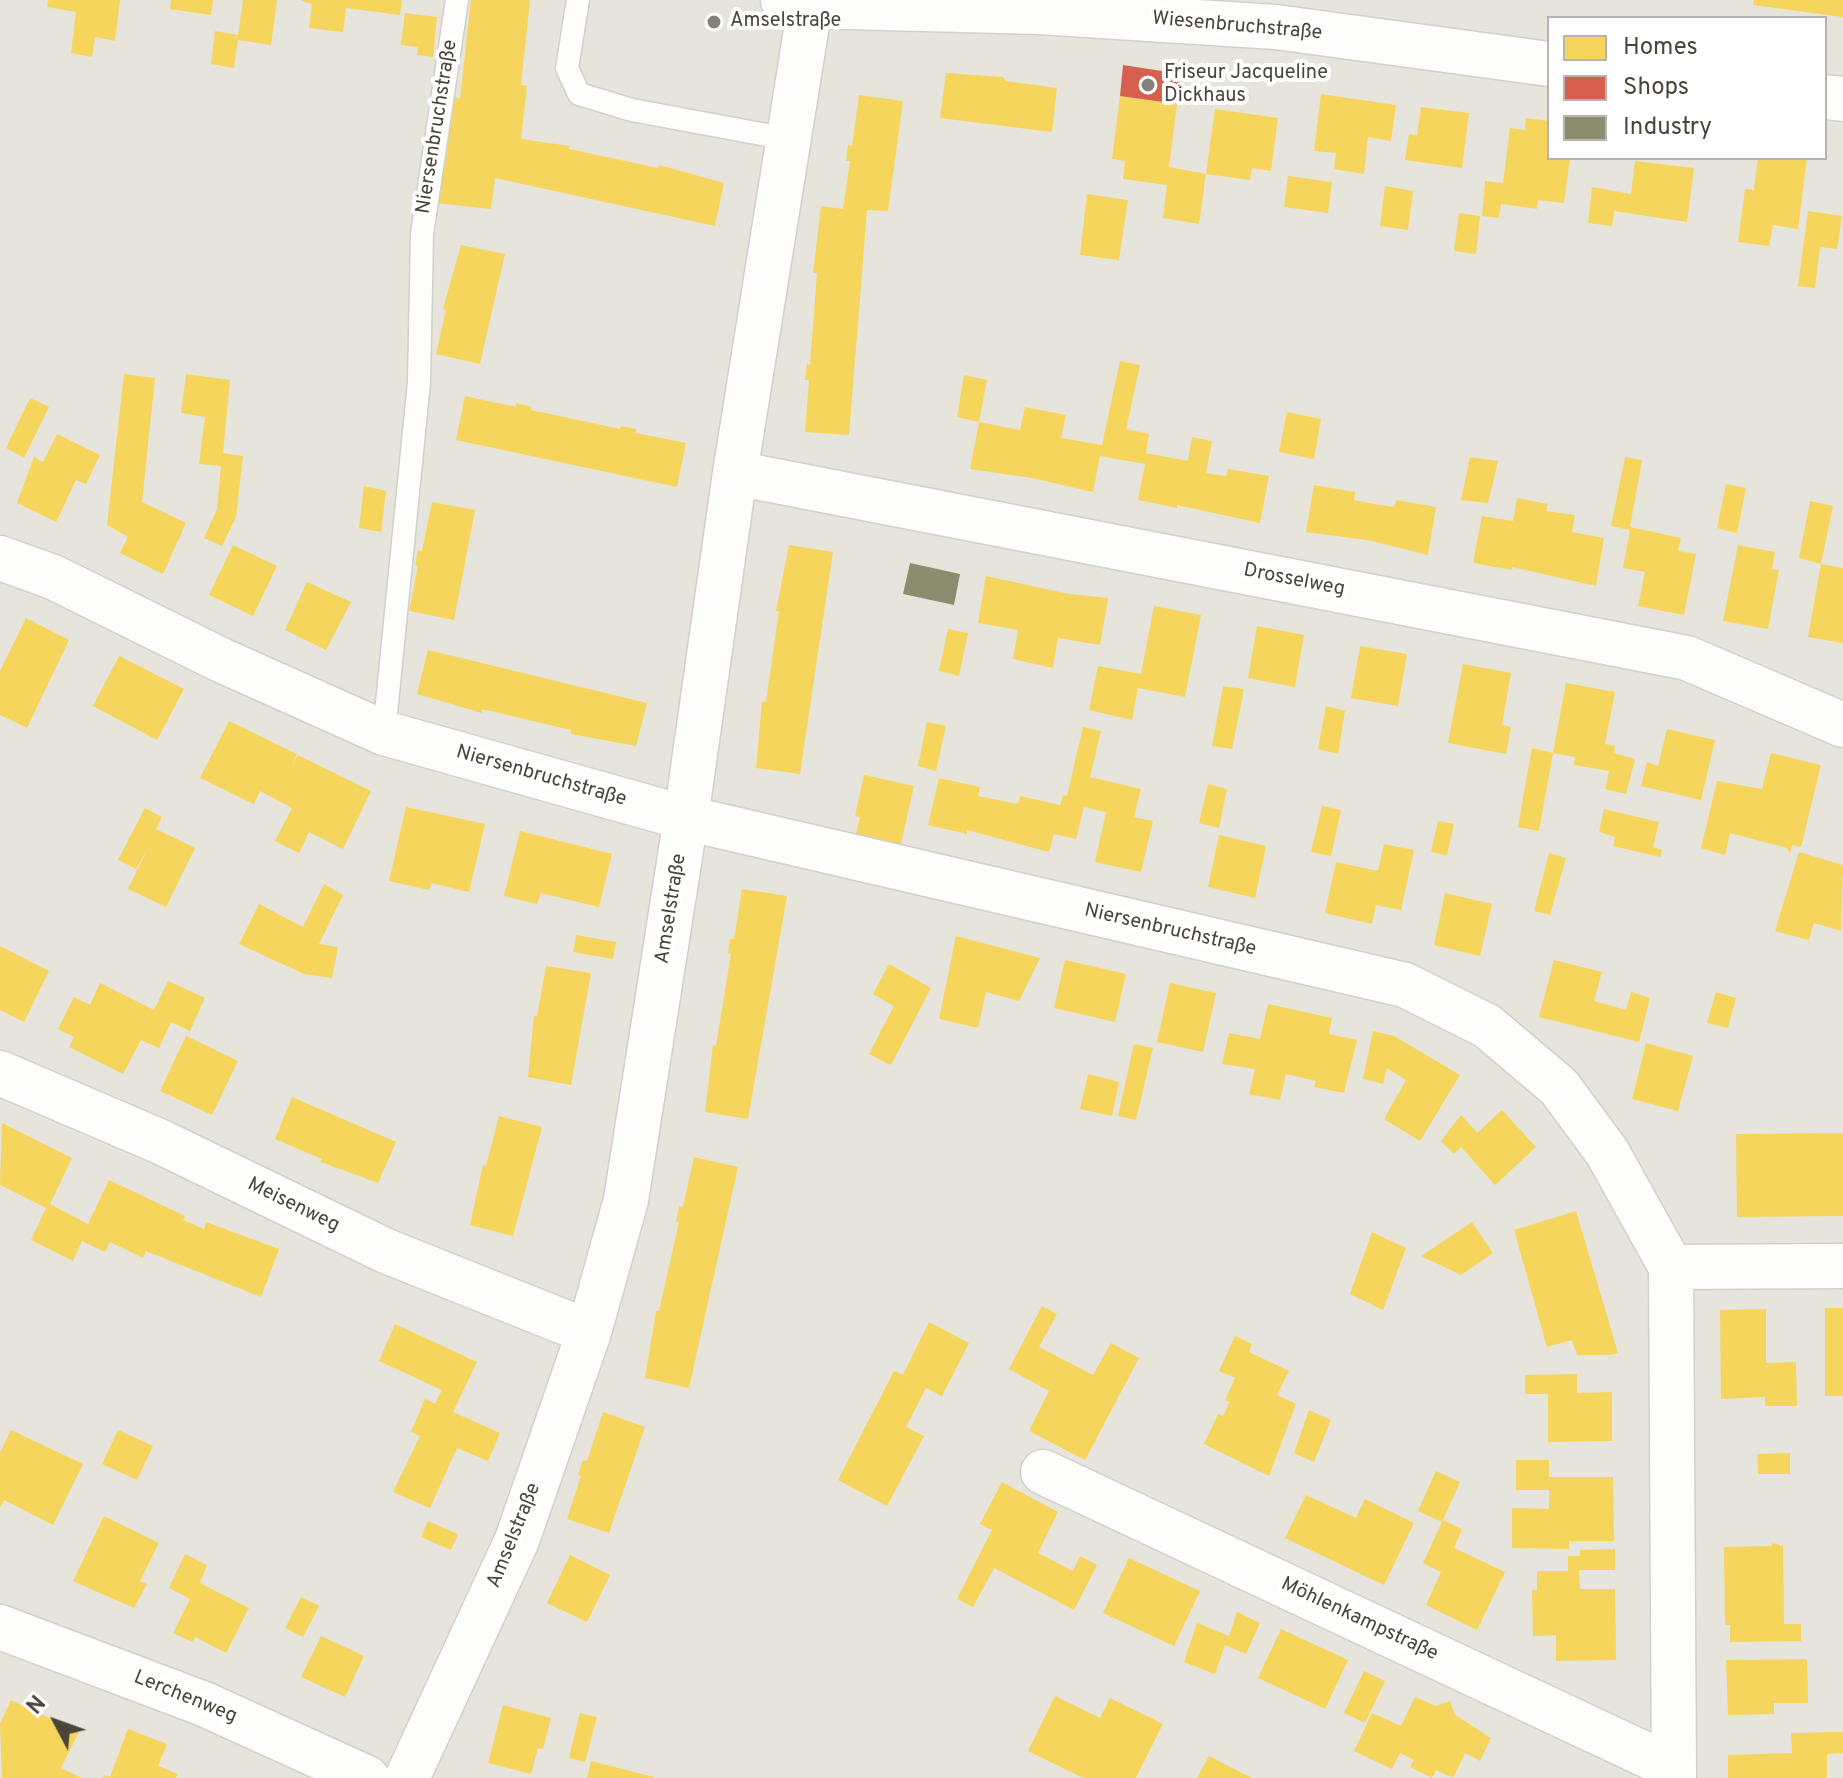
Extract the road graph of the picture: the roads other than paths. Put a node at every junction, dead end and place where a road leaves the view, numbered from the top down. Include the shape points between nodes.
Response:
1 (457, 0) edge
2 (578, 0) edge
3 (800, 2) edge
4 (1547, 64) edge
5 (788, 139) junction
6 (735, 473) junction
7 (0, 558) edge
8 (1843, 725) edge
9 (384, 733) junction
10 (686, 818) junction
11 (0, 1073) edge
12 (1843, 1266) edge
13 (1671, 1267) junction
14 (589, 1332) junction
15 (1043, 1472) dead end
16 (0, 1627) edge
17 (1674, 1773) edge
18 (367, 1778) edge
19 (407, 1778) edge

1 - 9 lane, Niersenbruchstraße via 422,234 419,382
2 - 5 lane via 567,68 579,94 632,110
3 - 4 street, Wiesenbruchstraße via 1276,27
3 - 5 street, Amselstraße
5 - 6 street, Amselstraße
6 - 8 street, Drosselweg via 1687,658
6 - 10 street, Amselstraße
7 - 9 street, Niersenbruchstraße via 53,577
9 - 10 street, Niersenbruchstraße
10 - 13 street, Niersenbruchstraße via 1405,985 1487,1026 1559,1087 1607,1152
10 - 14 street, Amselstraße via 626,1200
11 - 14 street, Meisenweg via 161,1142 386,1251
12 - 13 street
13 - 17 street, Möhlenkampstraße
14 - 19 street, Amselstraße via 517,1540
15 - 17 street, Möhlenkampstraße
16 - 18 street, Lerchenweg via 204,1704

